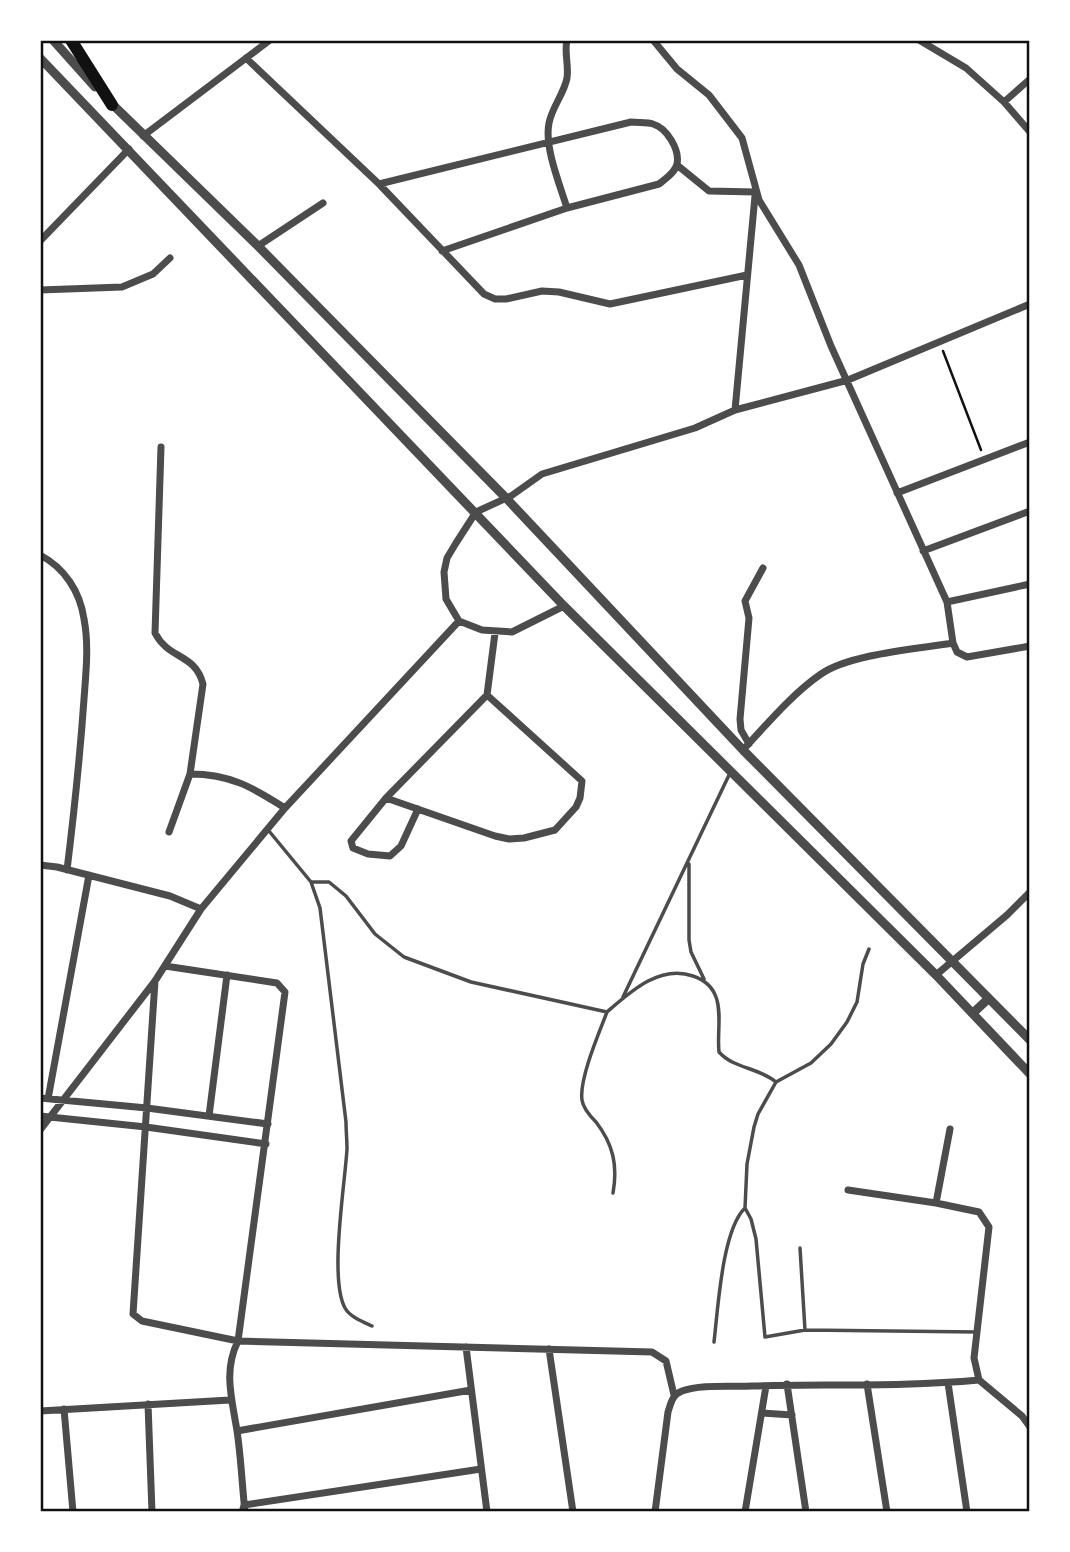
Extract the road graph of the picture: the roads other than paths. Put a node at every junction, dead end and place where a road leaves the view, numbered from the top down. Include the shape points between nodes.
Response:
1 (53, 40) edge
2 (71, 40) edge
3 (270, 40) edge
4 (567, 40) edge
5 (653, 40) edge
6 (919, 40) edge
7 (40, 58) edge
8 (246, 58) junction
9 (1030, 79) edge
10 (1004, 102) junction
11 (112, 105) junction
12 (1030, 132) edge
13 (143, 136) junction
14 (548, 143) junction
15 (129, 149) junction
16 (677, 165) junction
17 (379, 184) junction
18 (755, 192) junction
19 (323, 203) dead end
20 (567, 208) junction
21 (40, 241) edge
22 (258, 246) junction
23 (442, 251) junction
24 (170, 258) dead end
25 (747, 275) junction
26 (40, 290) edge
27 (1030, 304) edge
28 (848, 380) junction
29 (735, 411) junction
30 (1030, 442) edge
31 (161, 447) dead end
32 (897, 493) junction
33 (506, 498) junction
34 (1030, 511) edge
35 (476, 512) junction
36 (923, 551) junction
37 (40, 555) edge
38 (763, 568) dead end
39 (1030, 584) edge
40 (947, 602) junction
41 (564, 606) junction
42 (459, 621) junction
43 (495, 632) junction
44 (953, 643) junction
45 (1030, 646) edge
46 (487, 695) junction
47 (746, 747) junction
48 (731, 771) junction
49 (190, 774) junction
50 (386, 798) junction
51 (285, 808) junction
52 (418, 808) junction
53 (267, 829) junction
54 (169, 832) dead end
55 (689, 862) junction
56 (40, 865) edge
57 (67, 870) junction
58 (89, 875) junction
59 (311, 882) junction
60 (1030, 892) edge
61 (201, 909) junction
62 (869, 949) dead end
63 (951, 962) junction
64 (165, 966) junction
65 (227, 975) junction
66 (936, 975) junction
67 (155, 981) junction
68 (705, 981) junction
69 (622, 999) junction
70 (988, 999) junction
71 (607, 1012) junction
72 (973, 1013) junction
73 (1030, 1040) edge
74 (1030, 1074) edge
75 (776, 1082) junction
76 (44, 1098) edge
77 (66, 1099) junction
78 (147, 1108) junction
79 (40, 1116) edge
80 (209, 1116) junction
81 (51, 1117) junction
82 (268, 1124) junction
83 (146, 1127) junction
84 (950, 1129) dead end
85 (40, 1130) edge
86 (266, 1144) junction
87 (848, 1190) dead end
88 (613, 1193) dead end
89 (936, 1203) junction
90 (745, 1208) junction
91 (800, 1248) dead end
92 (372, 1326) dead end
93 (805, 1330) junction
94 (979, 1332) junction
95 (238, 1341) junction
96 (714, 1342) dead end
97 (466, 1347) junction
98 (549, 1349) junction
99 (979, 1380) junction
100 (947, 1383) junction
101 (787, 1384) junction
102 (867, 1384) junction
103 (766, 1386) junction
104 (471, 1390) junction
105 (674, 1395) junction
106 (230, 1400) junction
107 (148, 1404) junction
108 (64, 1409) junction
109 (40, 1411) edge
110 (762, 1413) junction
111 (792, 1415) junction
112 (1030, 1427) edge
113 (237, 1431) junction
114 (481, 1469) junction
115 (243, 1509) edge
116 (74, 1512) edge
117 (152, 1512) edge
118 (487, 1512) edge
119 (573, 1512) edge
120 (655, 1512) edge
121 (745, 1512) edge
122 (806, 1512) edge
123 (887, 1512) edge
124 (967, 1512) edge

1 - 11 street
2 - 11 highway
3 - 8 street
4 - 14 street via 568,74 549,123
5 - 18 street via 677,69 709,95 742,138
6 - 10 street via 966,68
7 - 15 street
8 - 13 street
8 - 17 street
9 - 10 street
10 - 12 street
11 - 13 street
13 - 22 street
14 - 16 street via 631,122 653,124 669,136
14 - 17 street
14 - 20 street
15 - 21 street
15 - 35 street
16 - 18 street via 709,191
16 - 20 street via 659,184
17 - 23 street
18 - 25 street
18 - 28 street via 799,265
19 - 22 street
20 - 23 street
22 - 33 street
23 - 25 street via 484,295 495,299 542,291 610,304
24 - 26 street via 153,274 122,287
25 - 29 street
27 - 28 street
28 - 29 street
28 - 32 street
29 - 33 street via 695,428 542,474
30 - 32 street
31 - 49 street via 155,633 160,644 200,671 203,684
32 - 36 street
33 - 35 street
33 - 47 street
34 - 36 street
35 - 41 street
35 - 42 street via 447,558 444,572 446,600
36 - 40 street
37 - 57 street via 68,578 79,600 87,640
38 - 47 street via 745,601 749,618 740,719
39 - 40 street
40 - 44 street
41 - 43 street via 512,632
41 - 48 street
42 - 43 street
42 - 51 street
43 - 46 street
44 - 45 street via 957,652 967,657
44 - 47 street via 856,660 821,673
46 - 50 street
46 - 52 street via 582,780 576,807 555,830 509,839
47 - 63 street
48 - 55 lane
48 - 66 street
49 - 51 street via 239,781
49 - 54 street
50 - 52 street
50 - 52 street via 351,841 357,851 390,856 401,846
51 - 53 street
53 - 59 lane
53 - 61 street
55 - 68 lane via 689,940
55 - 69 lane
56 - 57 street
57 - 58 street
58 - 61 street
58 - 76 street
59 - 71 lane via 328,882 346,896 375,934 404,957 471,982
59 - 92 lane via 320,908 346,1122 339,1230 341,1295 346,1309
60 - 63 street
61 - 64 street
62 - 75 lane via 857,1002 847,1022 811,1063
63 - 66 street
63 - 70 street
64 - 65 street
64 - 67 street
65 - 80 street
65 - 82 street via 277,983 285,992
66 - 72 street
67 - 77 street
67 - 78 street
68 - 69 lane via 668,973
68 - 75 lane via 717,1000 719,1052
69 - 71 lane
70 - 72 street
70 - 73 street
71 - 88 lane via 589,1057 581,1098 609,1141 615,1167
72 - 74 street
75 - 90 lane via 751,1138
76 - 77 street
77 - 78 street
77 - 81 street
78 - 80 street
78 - 83 street
79 - 81 street
80 - 82 street
81 - 83 street
81 - 85 street
82 - 86 street
83 - 86 street
83 - 95 street via 133,1314 142,1321
84 - 89 street
86 - 95 street
87 - 89 street
89 - 94 street via 979,1212 989,1227
90 - 93 lane via 755,1239 765,1337
90 - 96 lane via 731,1233
91 - 93 lane
93 - 94 lane
94 - 99 street via 974,1358
95 - 97 street
95 - 106 street via 230,1362
97 - 98 street
97 - 104 street
98 - 105 street via 652,1352 666,1361
98 - 119 street
99 - 100 street
99 - 112 street
100 - 102 street
100 - 124 street
101 - 102 street
101 - 103 street
101 - 111 street
102 - 123 street
103 - 105 street via 688,1389
103 - 110 street
104 - 113 street
104 - 114 street
105 - 120 street
106 - 107 street
106 - 113 street
107 - 108 street
107 - 117 street
108 - 109 street
108 - 116 street
110 - 111 street
110 - 121 street
111 - 122 street
113 - 115 street
114 - 115 street
114 - 118 street

